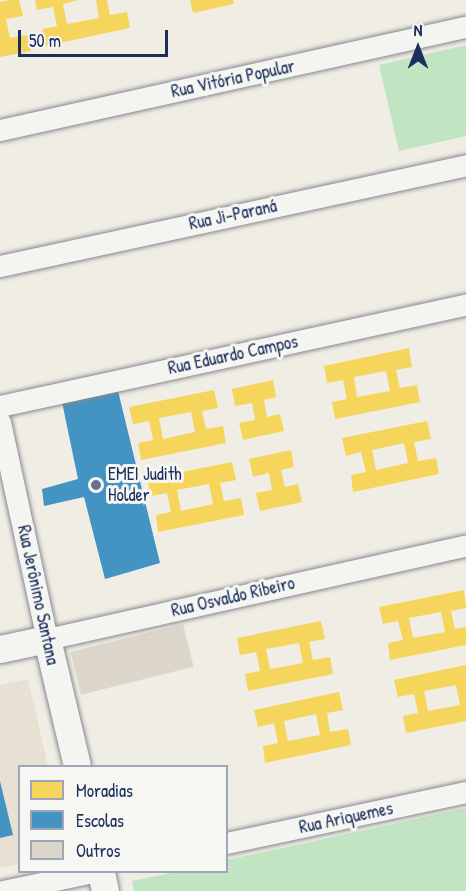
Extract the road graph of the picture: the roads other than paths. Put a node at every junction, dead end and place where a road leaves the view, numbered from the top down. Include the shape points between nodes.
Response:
1 (466, 27) edge
2 (0, 130) edge
3 (466, 165) edge
4 (0, 266) edge
5 (466, 303) edge
6 (0, 406) edge
7 (0, 422) edge
8 (466, 545) edge
9 (47, 639) junction
10 (0, 649) edge
11 (76, 765) edge
12 (466, 792) edge
13 (228, 843) edge
14 (88, 873) edge
15 (101, 873) edge
16 (3, 891) edge
17 (105, 891) edge

1 - 2 street, Rua Vitória Popular
3 - 4 street, Rua Ji-Paraná
5 - 6 street, Rua Eduardo Campos
7 - 9 street, Rua Jerônimo Santana
8 - 9 street, Rua Osvaldo Ribeiro
9 - 10 street, Rua Osvaldo Ribeiro
9 - 11 street, Rua Jerônimo Santana
12 - 13 street, Rua Ariquemes
14 - 16 street
15 - 17 street

